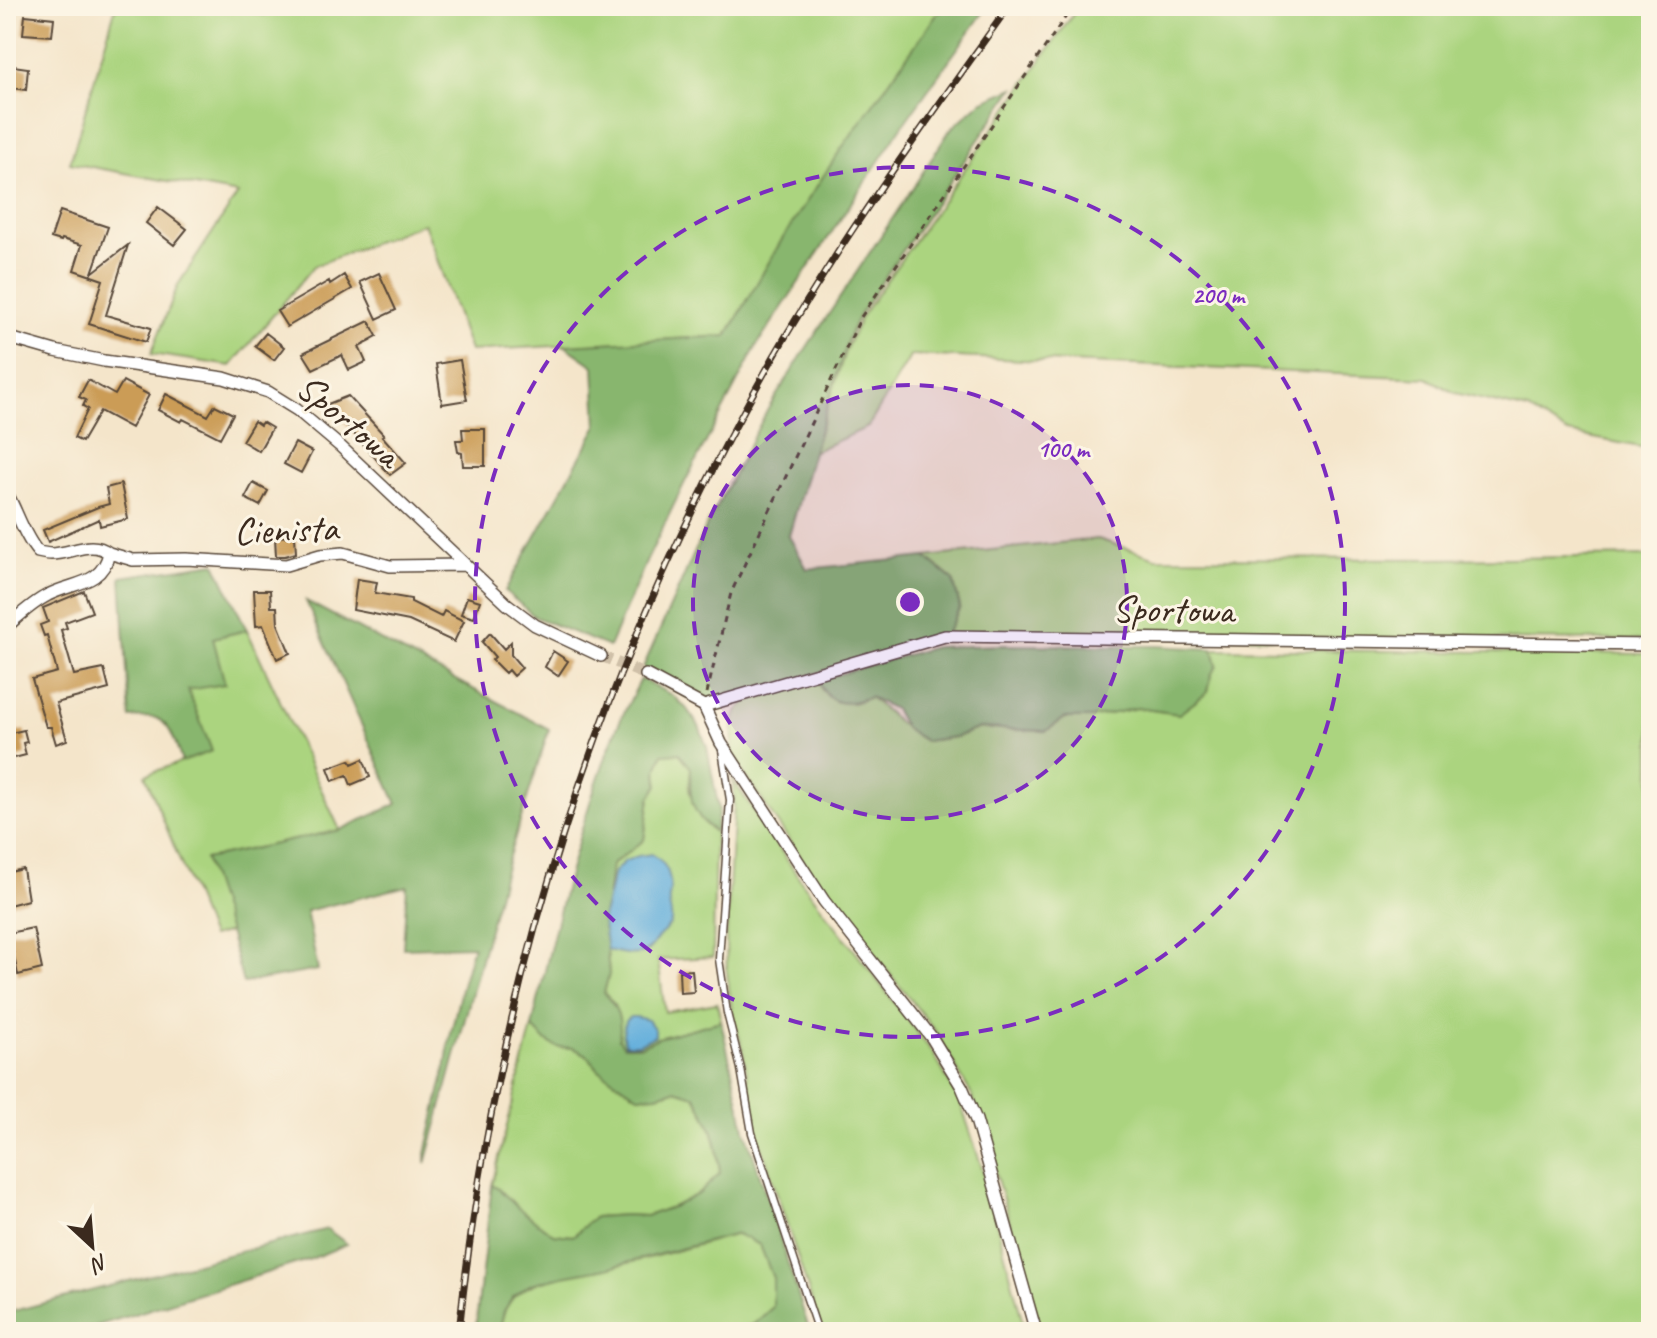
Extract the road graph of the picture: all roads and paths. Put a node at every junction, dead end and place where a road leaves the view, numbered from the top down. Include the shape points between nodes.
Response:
1 (1073, 6) edge
2 (6, 337) edge
3 (6, 492) edge
4 (109, 553) junction
5 (466, 565) junction
6 (6, 627) edge
7 (1651, 645) edge
8 (601, 656) tunnel mouth
9 (646, 675) tunnel mouth
10 (704, 706) junction
11 (721, 743) junction
12 (818, 1332) edge
13 (1036, 1332) edge

1 - 10 path via 861,317 731,593
2 - 5 street, Sportowa via 104,361 224,378 268,392 341,447
3 - 4 street, Cienista via 38,552 88,546
4 - 5 street, Cienista via 133,560 286,565 343,553 390,566
4 - 6 street via 101,572 51,593
5 - 8 street, Sportowa via 535,625
7 - 10 street, Sportowa via 945,636
9 - 10 street
10 - 11 street
11 - 12 lane via 730,800 719,959 727,1013 752,1133
11 - 13 street via 824,901 932,1038 962,1087

